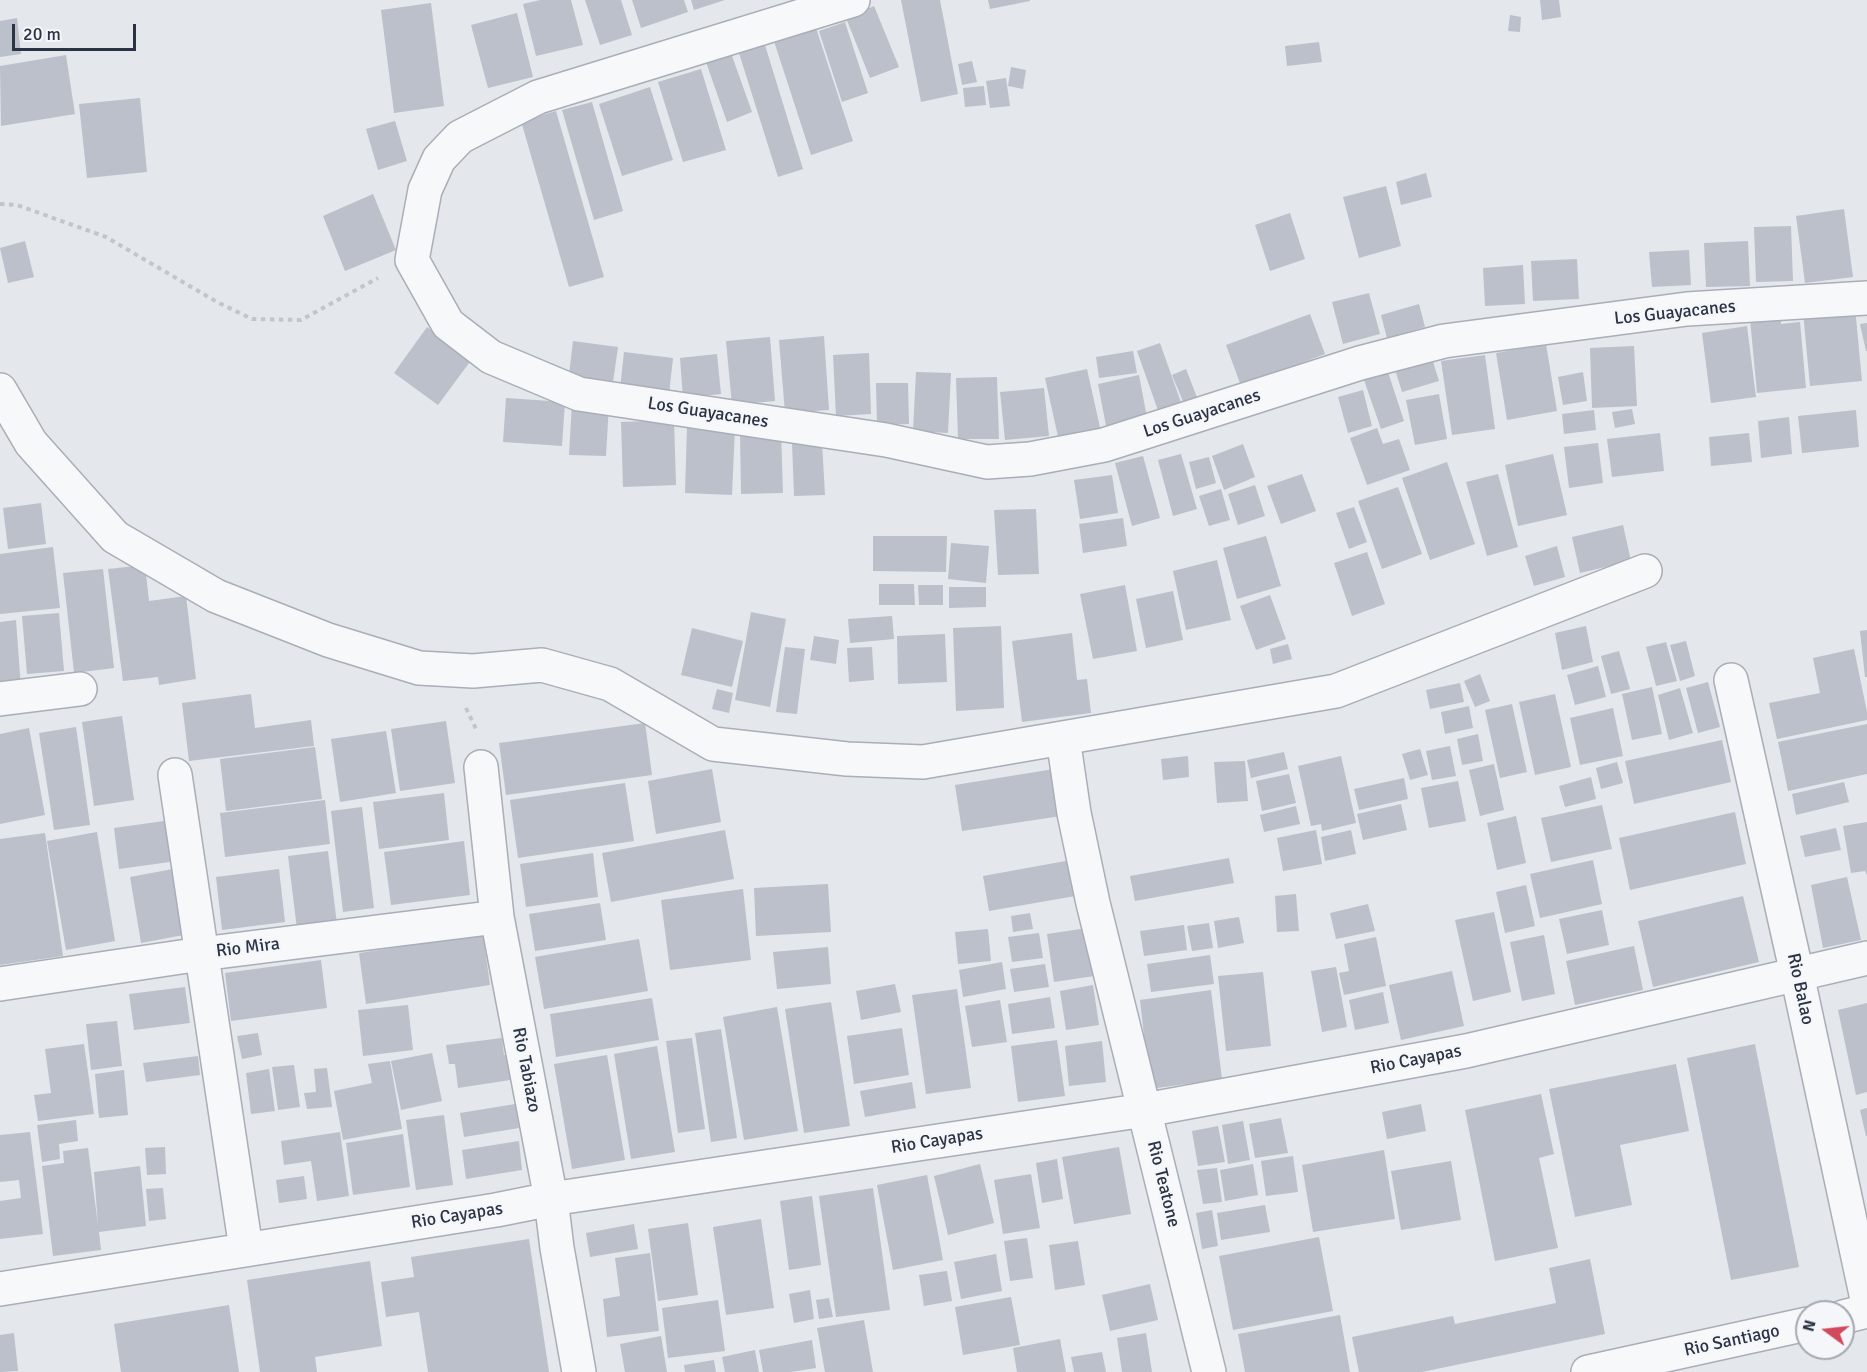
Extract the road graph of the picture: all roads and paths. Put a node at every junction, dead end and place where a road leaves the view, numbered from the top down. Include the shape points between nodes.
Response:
1 (853, 0) edge
2 (0, 204) edge
3 (412, 260) junction
4 (1867, 297) edge
5 (0, 390) edge
6 (1645, 571) dead end
7 (419, 668) junction
8 (1731, 680) dead end
9 (80, 689) dead end
10 (0, 699) edge
11 (1063, 738) junction
12 (481, 767) joint
13 (175, 775) dead end
14 (497, 917) junction
15 (201, 954) junction
16 (1867, 958) edge
17 (1797, 974) junction
18 (0, 984) edge
19 (1144, 1110) junction
20 (551, 1199) junction
21 (246, 1250) junction
22 (0, 1289) edge
23 (1867, 1299) edge
24 (1795, 1327) edge
25 (579, 1372) edge
26 (1209, 1372) edge
27 (1588, 1372) edge

1 - 3 street via 538,97 460,137 440,159 425,190
2 - 3 path via 17,205 106,237 252,319 301,320
3 - 4 street, Los Guayacanes via 448,324 491,357 579,394 886,440 987,462 1030,459 1104,445 1360,363 1444,341 1687,309
5 - 7 street via 31,443 115,537 216,596 328,640
6 - 11 street via 1336,691
7 - 11 street via 473,671 542,664 610,684 713,744 847,759 923,762
7 - 12 path via 461,700 477,731
8 - 17 street, Rio Balao
9 - 10 street
11 - 19 street, Rio Teatone via 1074,813
12 - 14 street, Rio Tabiazo
13 - 15 street
14 - 15 street, Rio Mira
14 - 20 street, Rio Tabiazo
15 - 18 street, Rio Mira
15 - 21 street
16 - 17 street, Rio Cayapas
17 - 19 street, Rio Cayapas via 1466,1051
17 - 23 street, Rio Balao
19 - 20 street, Rio Cayapas
19 - 26 street, Rio Teatone
20 - 21 street, Rio Cayapas
20 - 25 street, Rio Tabiazo
21 - 22 street, Rio Cayapas
24 - 27 street, Rio Santiago

